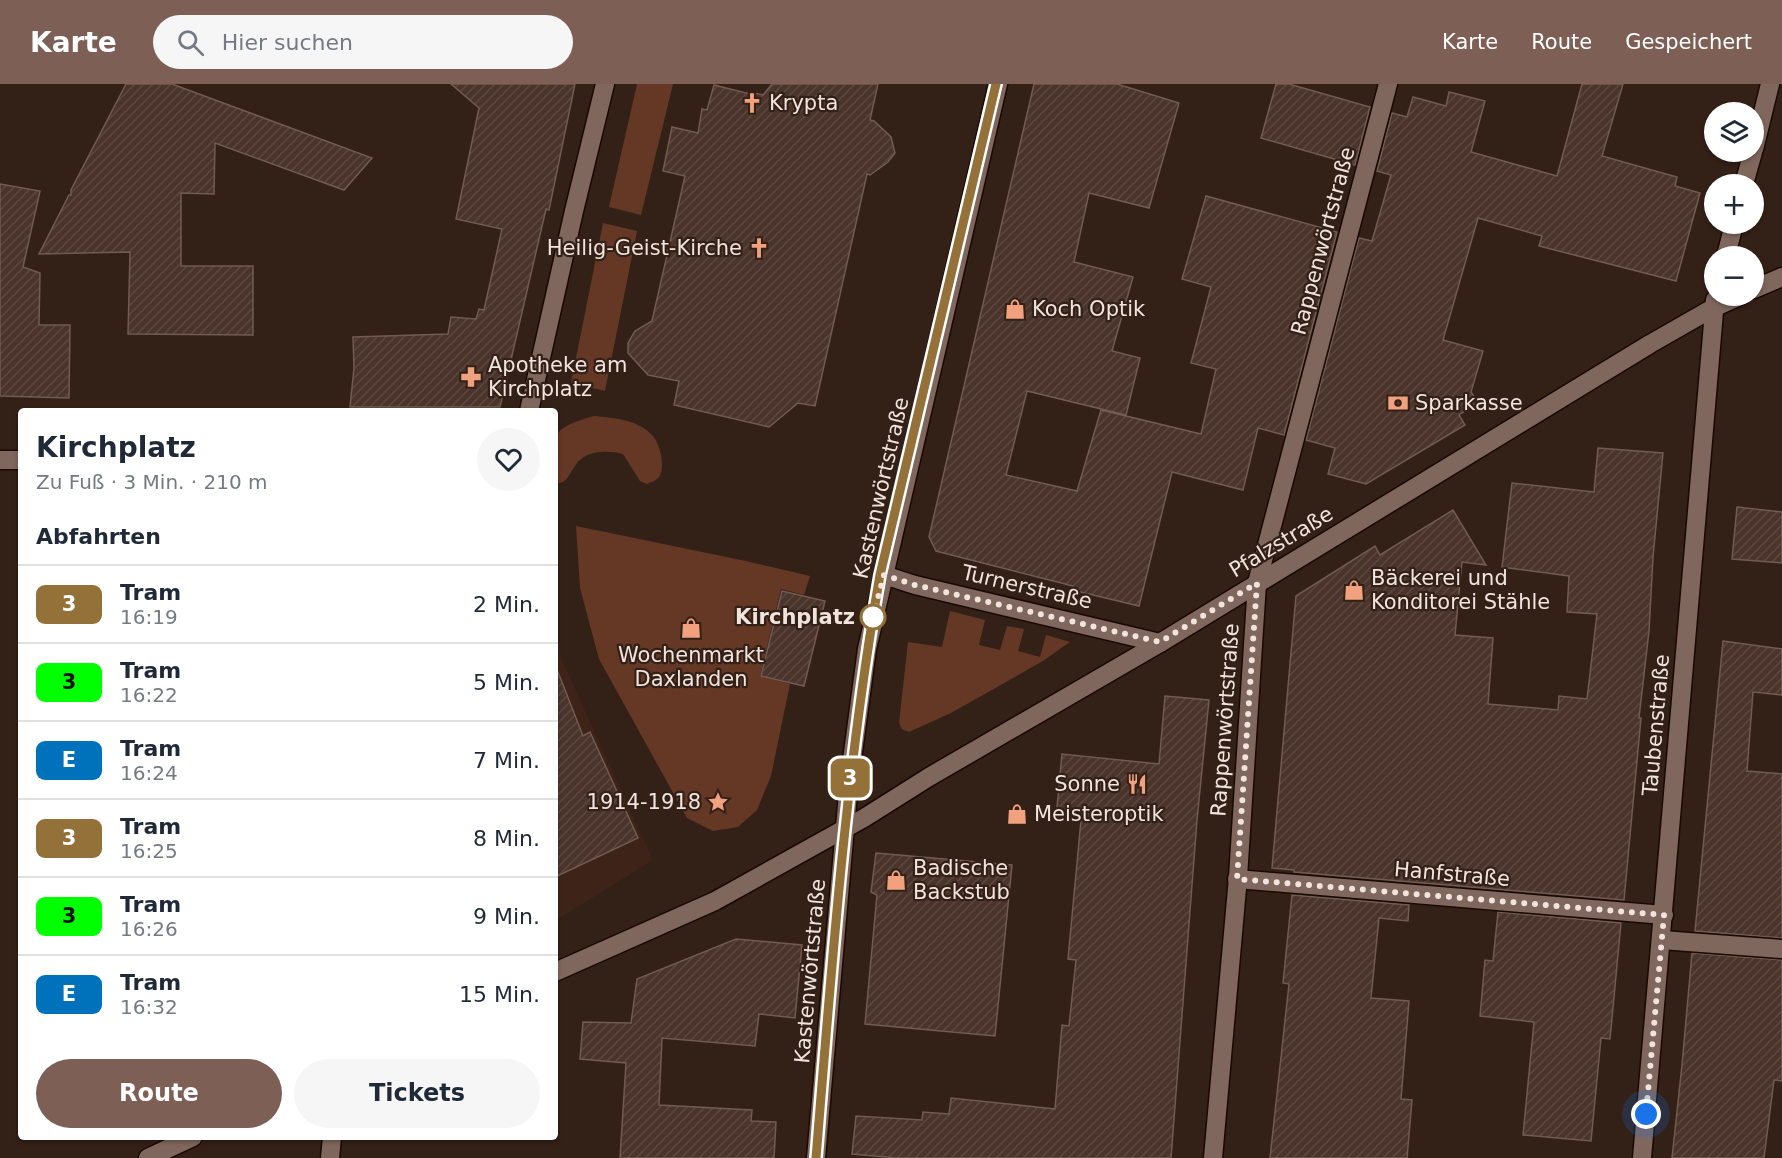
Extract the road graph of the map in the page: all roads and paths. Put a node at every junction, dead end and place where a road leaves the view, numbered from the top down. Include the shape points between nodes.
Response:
1 (605, 84) edge
2 (998, 84) edge
3 (1388, 84) edge
4 (1770, 84) edge
5 (1764, 107) edge
6 (1782, 277) edge
7 (1764, 285) edge
8 (1708, 306) edge
9 (1714, 306) edge
10 (530, 408) edge
11 (0, 460) edge
12 (18, 460) edge
13 (884, 575) junction
14 (1257, 583) junction
15 (1160, 642) junction
16 (846, 828) junction
17 (1237, 879) junction
18 (1664, 915) junction
19 (1662, 940) junction
20 (1782, 949) edge
21 (558, 971) edge
22 (184, 1140) edge
23 (332, 1140) edge
24 (156, 1149) edge
25 (330, 1158) edge
26 (816, 1158) edge
27 (1213, 1158) edge
28 (1642, 1158) edge

1 - 10 street
2 - 13 street, Kastenwörtstraße
3 - 14 street, Rappenwörtstraße
4 - 5 street
6 - 7 street
8 - 14 street, Pfalzstraße
9 - 18 street, Taubenstraße
11 - 12 street
13 - 15 street, Turnerstraße
13 - 16 street, Kastenwörtstraße via 867,650
14 - 15 street, Pfalzstraße
14 - 17 street, Rappenwörtstraße
15 - 16 street, Pfalzstraße
16 - 21 street, Pfalzstraße via 715,900
16 - 26 street, Kastenwörtstraße
17 - 18 street, Hanfstraße
17 - 27 street, Rappenwörtstraße
18 - 19 street, Taubenstraße
19 - 20 street
19 - 28 street, Taubenstraße
22 - 24 street
23 - 25 street

